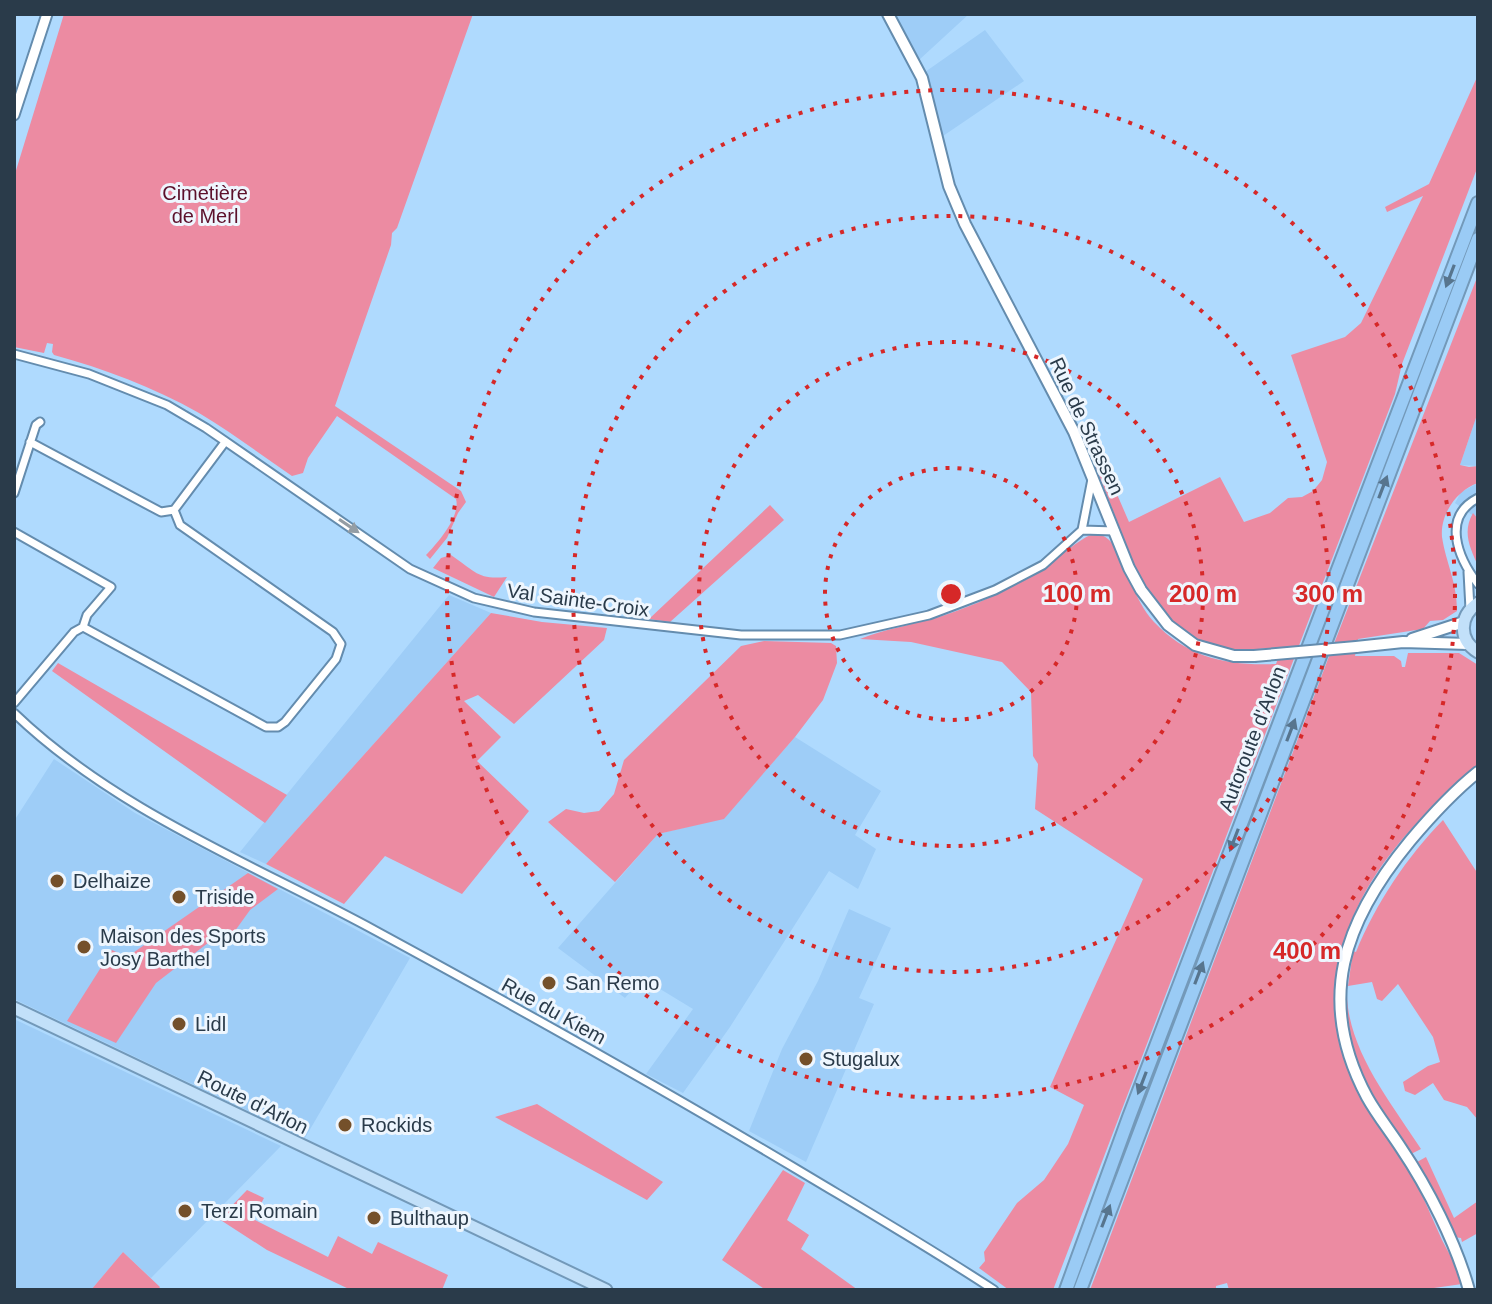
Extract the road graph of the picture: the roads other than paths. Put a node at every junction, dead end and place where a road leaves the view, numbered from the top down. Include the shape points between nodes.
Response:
1 (47, 14) edge
2 (888, 14) edge
3 (14, 115) edge
4 (1478, 203) edge
5 (1478, 239) edge
6 (14, 354) edge
7 (40, 422) dead end
8 (30, 442) junction
9 (225, 442) junction
10 (1092, 473) junction
11 (14, 493) edge
12 (1478, 498) edge
13 (174, 510) junction
14 (1082, 530) junction
15 (1115, 531) junction
16 (14, 532) edge
17 (1467, 570) junction
18 (1478, 584) edge
19 (1474, 606) edge
20 (1464, 622) junction
21 (83, 627) junction
22 (1403, 642) junction
23 (1473, 648) edge
24 (14, 703) edge
25 (14, 713) edge
26 (1478, 772) edge
27 (14, 1008) edge
28 (606, 1290) edge
29 (994, 1290) edge
30 (1066, 1290) edge
31 (1080, 1290) edge
32 (1469, 1290) edge

1 - 3 street
2 - 10 main road, Rue de Strassen via 922,78 961,214
4 -> 30 highway, Autoroute d'Arlon
31 -> 5 highway, Autoroute d'Arlon
6 - 9 street, Val Sainte-Croix via 128,387
7 - 8 street
8 - 11 street
8 - 13 street via 161,512
9 - 13 street
9 -> 14 street, Val Sainte-Croix via 410,569 474,598 534,612 741,635 840,635 929,615 1043,565
10 - 14 street
10 - 15 main road, Rue de Strassen
12 - 17 street via 1456,523
13 - 21 street via 180,525 333,632 341,644 336,659 285,722 266,727
14 - 15 street
15 - 22 main road, Rue de Strassen, bridge via 1141,590 1168,625 1213,652 1254,656
16 - 21 street via 111,587
17 - 18 street
17 - 19 street
19 - 20 main road
20 - 22 main road, Rue de Strassen
20 - 23 main road
21 - 24 street
22 - 23 main road, Rue de Strassen
25 - 29 street, Rue du Kiem via 90,774 190,835 661,1089
26 - 32 main road via 1419,831 1373,891 1349,942 1340,994 1348,1052 1365,1094 1416,1172
27 - 28 main road, Route d'Arlon

